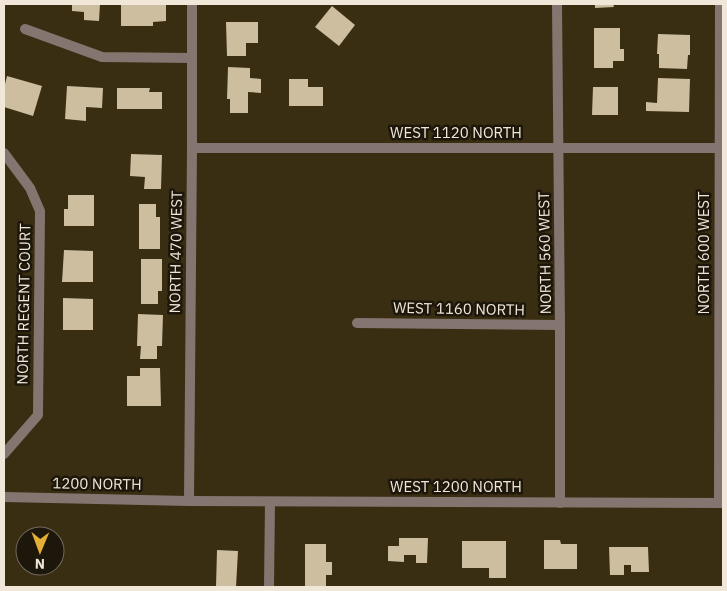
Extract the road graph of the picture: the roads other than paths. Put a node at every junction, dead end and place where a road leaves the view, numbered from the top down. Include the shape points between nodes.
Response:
1 (192, 4) edge
2 (557, 4) edge
3 (720, 4) edge
4 (722, 24) edge
5 (25, 30) dead end
6 (191, 58) junction
7 (192, 148) junction
8 (559, 148) junction
9 (719, 148) junction
10 (4, 153) edge
11 (357, 323) dead end
12 (560, 325) junction
13 (4, 454) edge
14 (4, 497) edge
15 (189, 501) junction
16 (270, 502) junction
17 (560, 502) junction
18 (721, 503) edge
19 (269, 587) edge

1 - 6 street, NORTH 470 WEST
2 - 8 street, NORTH 560 WEST
3 - 4 street, NORTH 600 WEST
4 - 9 street, NORTH 600 WEST
5 - 6 street via 102,57
6 - 7 street, NORTH 470 WEST
7 - 8 street, WEST 1120 NORTH
7 - 15 street, NORTH 470 WEST
8 - 9 street, WEST 1120 NORTH
8 - 12 street, NORTH 560 WEST
9 - 18 street, NORTH 600 WEST
10 - 13 street, NORTH REGENT COURT via 30,188 40,211 38,415
11 - 12 street, WEST 1160 NORTH
12 - 17 street, NORTH 560 WEST
14 - 15 street, 1200 NORTH
15 - 16 street, WEST 1200 NORTH
16 - 17 street, WEST 1200 NORTH
16 - 19 street
17 - 18 street, WEST 1200 NORTH

